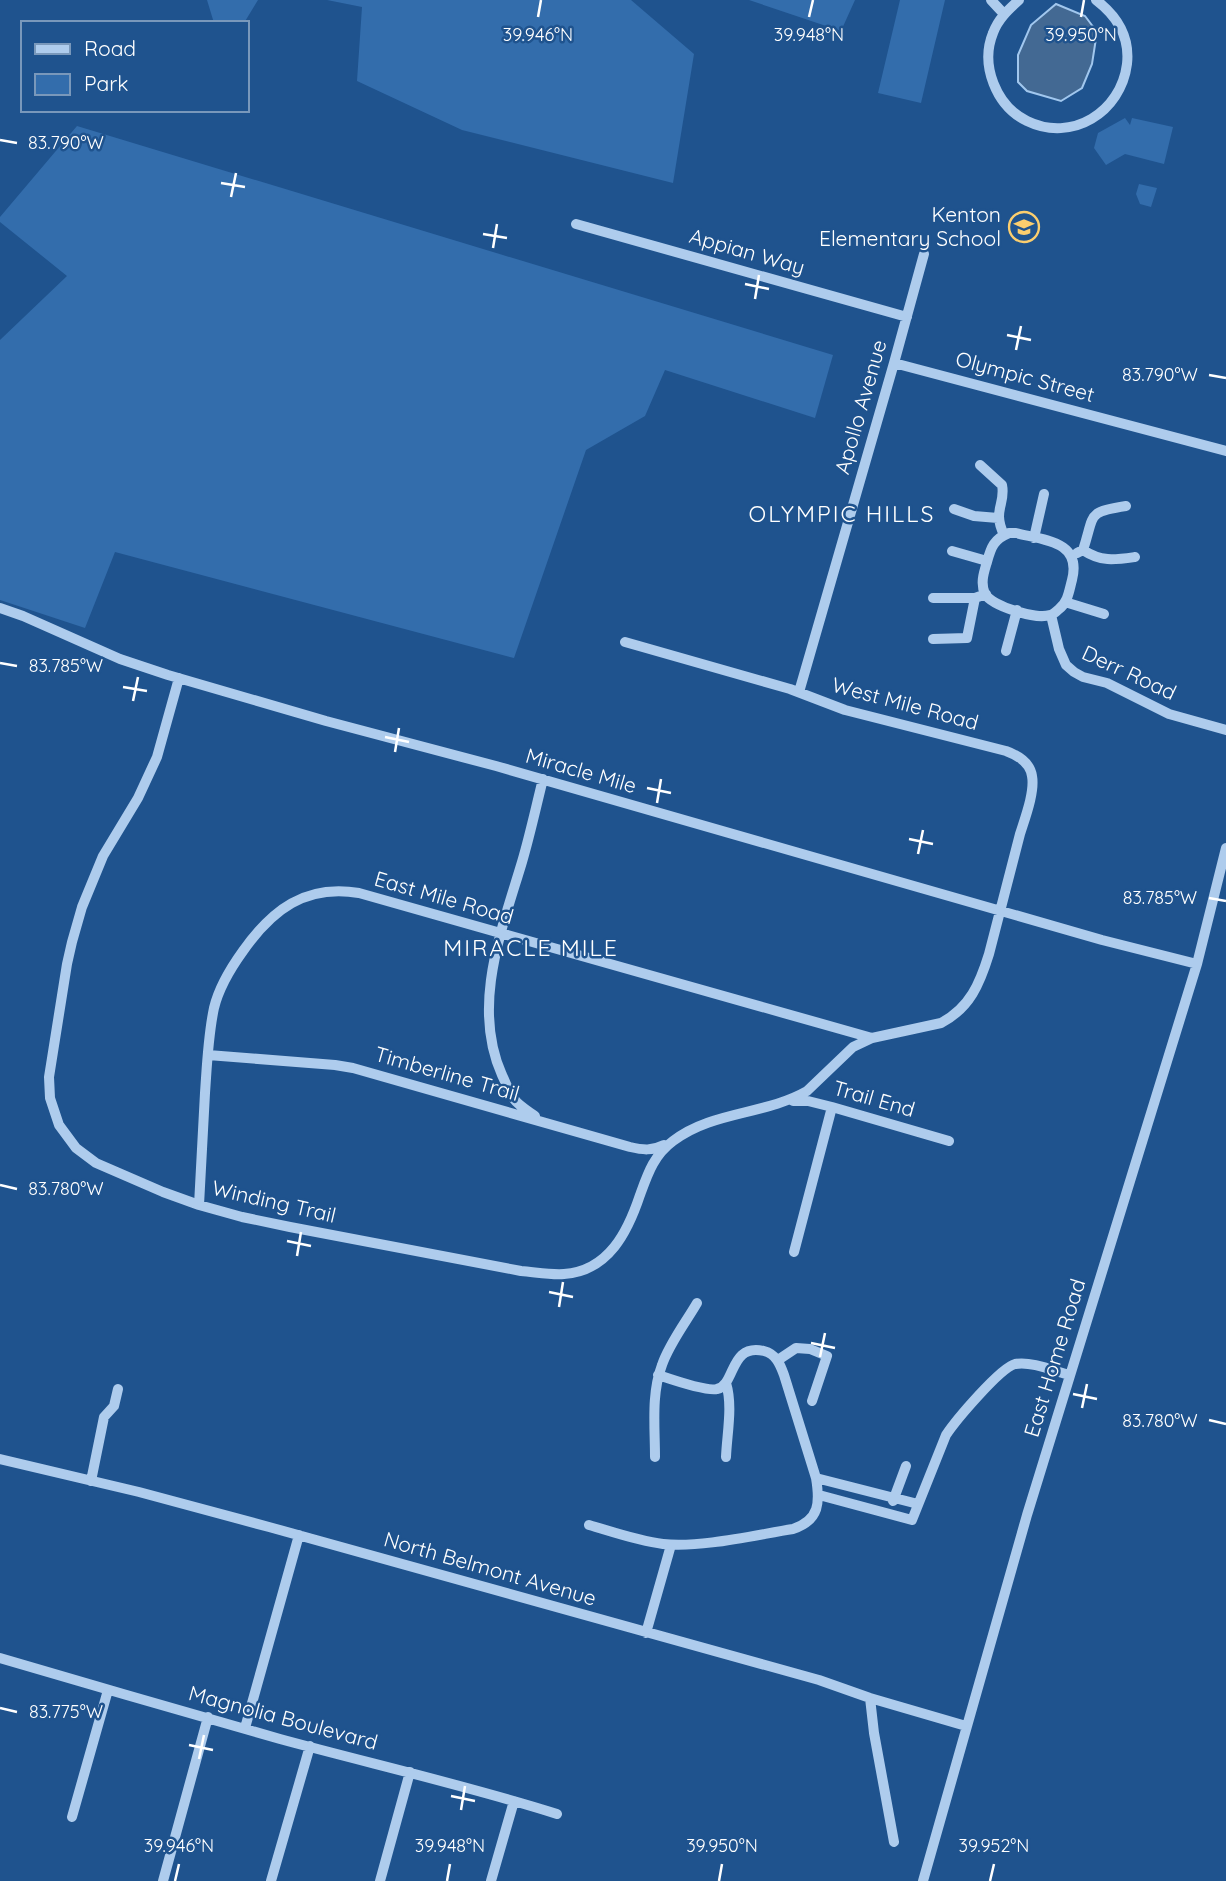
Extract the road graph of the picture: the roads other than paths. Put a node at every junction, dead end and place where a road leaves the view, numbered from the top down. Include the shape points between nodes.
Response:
1 (991, 0) edge
2 (1019, 0) edge
3 (1096, 0) edge
4 (1004, 14) junction
5 (576, 224) dead end
6 (924, 254) dead end
7 (906, 317) junction
8 (894, 363) junction
9 (1226, 451) edge
10 (980, 465) dead end
11 (1044, 494) dead end
12 (1126, 506) dead end
13 (954, 509) dead end
14 (998, 518) junction
15 (1003, 535) junction
16 (1034, 538) junction
17 (1083, 550) junction
18 (951, 551) dead end
19 (1072, 556) junction
20 (1135, 557) dead end
21 (987, 561) junction
22 (980, 596) junction
23 (933, 598) dead end
24 (1065, 602) junction
25 (0, 608) edge
26 (1017, 610) junction
27 (1104, 614) dead end
28 (1051, 615) junction
29 (933, 639) dead end
30 (625, 642) dead end
31 (1006, 651) dead end
32 (179, 678) junction
33 (799, 692) junction
34 (1226, 730) edge
35 (542, 779) junction
36 (1226, 848) edge
37 (1000, 911) junction
38 (501, 934) junction
39 (1197, 964) junction
40 (872, 1038) junction
41 (208, 1055) junction
42 (787, 1101) junction
43 (832, 1107) junction
44 (540, 1120) junction
45 (949, 1140) dead end
46 (671, 1142) junction
47 (199, 1205) junction
48 (794, 1252) dead end
49 (697, 1303) dead end
50 (778, 1360) junction
51 (1069, 1375) junction
52 (658, 1376) junction
53 (726, 1383) junction
54 (118, 1389) dead end
55 (812, 1401) dead end
56 (655, 1457) dead end
57 (726, 1457) dead end
58 (0, 1459) edge
59 (906, 1465) dead end
60 (816, 1478) junction
61 (90, 1481) junction
62 (819, 1495) junction
63 (894, 1498) junction
64 (918, 1504) junction
65 (889, 1514) junction
66 (589, 1525) dead end
67 (299, 1535) junction
68 (671, 1545) junction
69 (646, 1633) junction
70 (0, 1658) edge
71 (108, 1690) junction
72 (870, 1698) junction
73 (208, 1717) junction
74 (966, 1726) junction
75 (245, 1728) junction
76 (310, 1746) junction
77 (410, 1772) junction
78 (514, 1801) junction
79 (557, 1814) dead end
80 (72, 1817) dead end
81 (894, 1842) dead end
82 (163, 1881) edge
83 (271, 1881) edge
84 (380, 1881) edge
85 (491, 1881) edge
86 (923, 1881) edge

1 - 4 street
2 - 4 street
3 - 4 street via 1110,10 1122,30 1128,54 1125,78 1114,100 1096,117 1074,126 1049,128 1026,121 1005,104 992,83 988,59 992,35
5 - 7 street, Appian Way
6 - 7 street, Apollo Avenue
7 - 8 street, Apollo Avenue
8 - 9 street, Olympic Street
8 - 33 street, Apollo Avenue
10 - 14 street via 1004,489
11 - 16 street
12 - 17 street via 1096,513
13 - 14 street
14 - 15 street
15 - 16 street
15 - 21 street via 990,549
16 - 19 street via 1059,544
17 - 19 street
17 - 20 street via 1113,561
18 - 21 street
19 - 24 street via 1074,574
21 - 22 street
22 - 23 street
22 - 26 street
22 - 29 street via 967,638
24 - 27 street
24 - 28 street
25 - 32 street, Miracle Mile via 120,659
26 - 28 street
26 - 31 street
28 - 34 street, Derr Road via 1059,649 1074,672 1169,714
30 - 33 street, West Mile Road
32 - 35 street, Miracle Mile
32 - 47 street, Winding Trail via 147,782 105,853 82,907 67,964 49,1089 59,1125 85,1156
33 - 37 street, West Mile Road via 845,710 1006,751 1025,762 1032,774 1032,788
35 - 37 street, Miracle Mile
35 - 38 street
36 - 39 street, East Home Road
37 - 39 street, Miracle Mile
37 - 40 street, East Mile Road via 977,989 961,1009 941,1023
38 - 40 street, East Mile Road
38 - 41 street, East Mile Road via 359,893 331,891 306,896 273,916 236,961 218,995
38 - 44 street via 490,986 493,1046 513,1099
39 - 51 street, East Home Road
40 - 42 street, Winding Trail via 853,1047 807,1091
41 - 44 street, Timberline Trail via 353,1068
41 - 47 street, East Mile Road
42 - 43 street, Trail End
42 - 46 street, Winding Trail via 713,1120
43 - 45 street, Trail End
43 - 48 street
44 - 46 street, Timberline Trail via 645,1150
46 - 47 street, Winding Trail via 654,1159 628,1228 615,1247 585,1269 564,1274 460,1260
49 - 52 street
50 - 53 street via 762,1350 747,1353 736,1362
50 - 55 street via 796,1348 827,1356
50 - 60 street
51 - 64 street via 1025,1364 1006,1369 946,1435
51 - 74 street, East Home Road
52 - 53 street via 713,1390
52 - 56 street
53 - 57 street
54 - 61 street via 114,1406 104,1417
58 - 61 street, North Belmont Avenue
59 - 63 street
60 - 62 street
60 - 63 street
61 - 67 street, North Belmont Avenue
62 - 65 street
62 - 68 street via 818,1507 802,1526
63 - 64 street
63 - 65 street
64 - 65 street via 912,1520
66 - 68 street
67 - 69 street, North Belmont Avenue
67 - 75 street
68 - 69 street
69 - 72 street, North Belmont Avenue
70 - 71 street, Magnolia Boulevard
71 - 73 street, Magnolia Boulevard
71 - 80 street
72 - 74 street, North Belmont Avenue
72 - 81 street
73 - 75 street, Magnolia Boulevard
73 - 82 street
74 - 86 street, East Home Road
75 - 76 street, Magnolia Boulevard
76 - 77 street, Magnolia Boulevard
76 - 83 street
77 - 78 street, Magnolia Boulevard
77 - 84 street
78 - 79 street, Magnolia Boulevard
78 - 85 street

